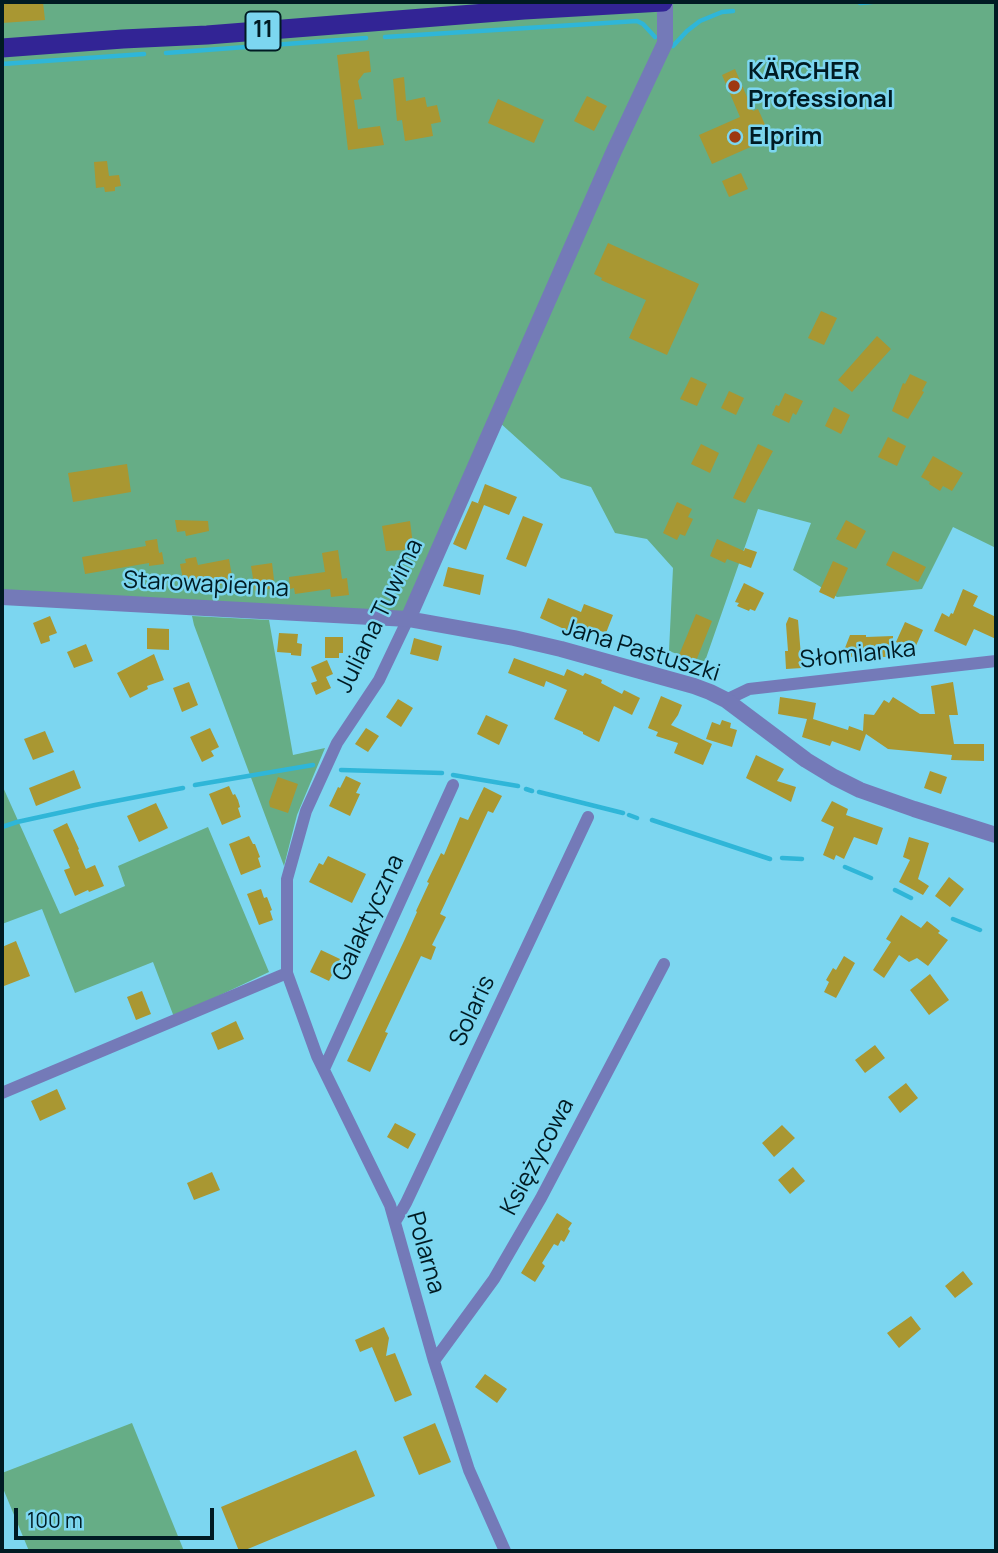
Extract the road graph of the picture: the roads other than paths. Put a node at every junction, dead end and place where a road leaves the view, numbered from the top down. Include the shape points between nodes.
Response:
1 (664, 2) edge
2 (2, 48) edge
3 (2, 597) edge
4 (408, 619) junction
5 (996, 662) edge
6 (726, 700) junction
7 (453, 785) dead end
8 (588, 817) dead end
9 (996, 835) edge
10 (664, 964) dead end
11 (287, 973) junction
12 (324, 1069) junction
13 (2, 1093) edge
14 (395, 1222) junction
15 (434, 1362) junction
16 (505, 1551) edge

1 - 2 highway, 11
1 - 4 street, Juliana Tuwima via 665,43
3 - 4 street, Starowapienna
4 - 6 street, Jana Pastuszki via 561,649 694,686
4 - 11 street, Juliana Tuwima via 379,680 337,743 306,811 288,879
5 - 6 street, Słomianka via 749,689
6 - 9 street, Jana Pastuszki via 806,760 860,790
7 - 12 street, Galaktyczna
8 - 14 street, Solaris
10 - 15 street, Księżycowa via 534,1210 494,1279
11 - 12 street, Polarna
11 - 13 street
12 - 14 street, Polarna
14 - 15 street, Polarna
15 - 16 street, Polarna via 469,1470

